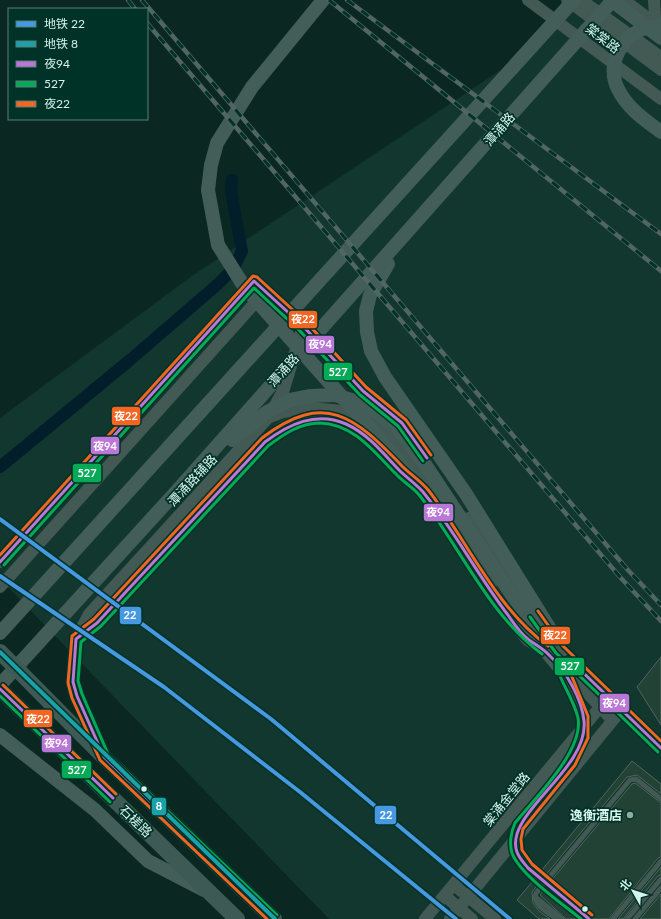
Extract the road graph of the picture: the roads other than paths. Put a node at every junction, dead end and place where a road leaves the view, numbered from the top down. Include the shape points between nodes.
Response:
1 (323, 0) edge
2 (528, 0) edge
3 (567, 0) edge
4 (574, 0) edge
5 (612, 0) edge
6 (624, 0) edge
7 (654, 0) edge
8 (583, 2) edge
9 (661, 26) edge
10 (661, 38) edge
11 (661, 57) edge
12 (661, 70) edge
13 (661, 99) edge
14 (661, 132) edge
15 (421, 218) junction
16 (265, 291) junction
17 (303, 326) junction
18 (268, 418) junction
19 (423, 491) junction
20 (176, 492) junction
21 (0, 562) edge
22 (0, 587) edge
23 (550, 628) joint
24 (0, 633) edge
25 (76, 639) junction
26 (545, 650) junction
27 (0, 652) edge
28 (580, 670) junction
29 (565, 674) junction
30 (0, 685) edge
31 (0, 689) edge
32 (608, 697) junction
33 (600, 707) junction
34 (622, 710) junction
35 (612, 720) junction
36 (1, 737) edge
37 (661, 749) edge
38 (104, 757) junction
39 (661, 800) edge
40 (661, 804) edge
41 (661, 861) edge
42 (535, 874) joint
43 (661, 879) edge
44 (661, 883) edge
45 (454, 885) junction
46 (661, 888) edge
47 (211, 894) junction
48 (445, 896) junction
49 (469, 897) junction
50 (459, 908) junction
51 (237, 919) edge
52 (274, 919) edge
53 (425, 919) edge
54 (450, 919) edge
55 (472, 919) edge
56 (495, 919) edge
57 (557, 919) edge
58 (562, 919) edge
59 (589, 919) edge
60 (613, 919) edge
61 (628, 919) edge
62 (631, 919) edge
63 (635, 919) edge

1 - 19 main road via 252,87 217,143 208,190 210,212 218,246 245,288
2 - 13 street, 棠棠路
3 - 12 street, 棠棠路
4 - 24 main road
5 - 10 main road
5 - 15 main road, 潭涌路
6 - 9 street
7 - 9 street via 655,17
8 - 11 street
9 - 14 main road via 630,35 620,46 614,75 623,100
15 - 20 main road, 潭涌路
15 - 23 main road via 384,270 370,295 366,311 371,352 385,377 466,494
16 - 17 street
16 - 21 street via 254,281
16 - 22 street
17 - 18 street, 潭涌路辅路 via 284,389
17 - 28 street via 363,392 402,423 546,632
18 - 25 street, 潭涌路辅路 via 89,614
18 - 33 street via 282,412 308,408 333,410 364,414 388,431 530,629
19 - 25 main road via 401,472 381,448 354,427 323,418 298,421 286,426 265,442 97,623
19 - 26 main road via 502,607 528,639
20 - 26 main road via 242,430 267,412 290,400 311,396 335,396 361,403 398,429 422,460 542,636
20 - 30 main road, 潭涌路
23 - 28 street
25 - 38 main road via 73,682
26 - 29 main road
27 - 38 main road, 石槎路
28 - 32 street
29 - 37 street via 585,685 655,750
29 - 42 street via 581,708 585,729 578,751 527,814 516,833 518,854
31 - 47 main road, 石槎路
32 - 33 street, 棠涌金堂路
32 - 34 street
33 - 35 street
33 - 45 street, 棠涌金堂路
34 - 35 street
34 - 37 street
35 - 49 street
36 - 47 main road via 95,810 148,861
38 - 52 main road, 石槎路
39 - 57 lane via 636,779 630,780 536,892 540,906
40 - 58 lane via 634,782 628,785 538,892 539,901
41 - 60 lane
42 - 59 lane
43 - 61 lane
44 - 62 lane
45 - 48 street, 棠涌金堂路
45 - 49 street
46 - 63 lane
47 - 51 main road, 石槎路
48 - 50 street
48 - 53 street, 棠涌金堂路
49 - 50 street
49 - 56 street
50 - 54 street
50 - 55 street

